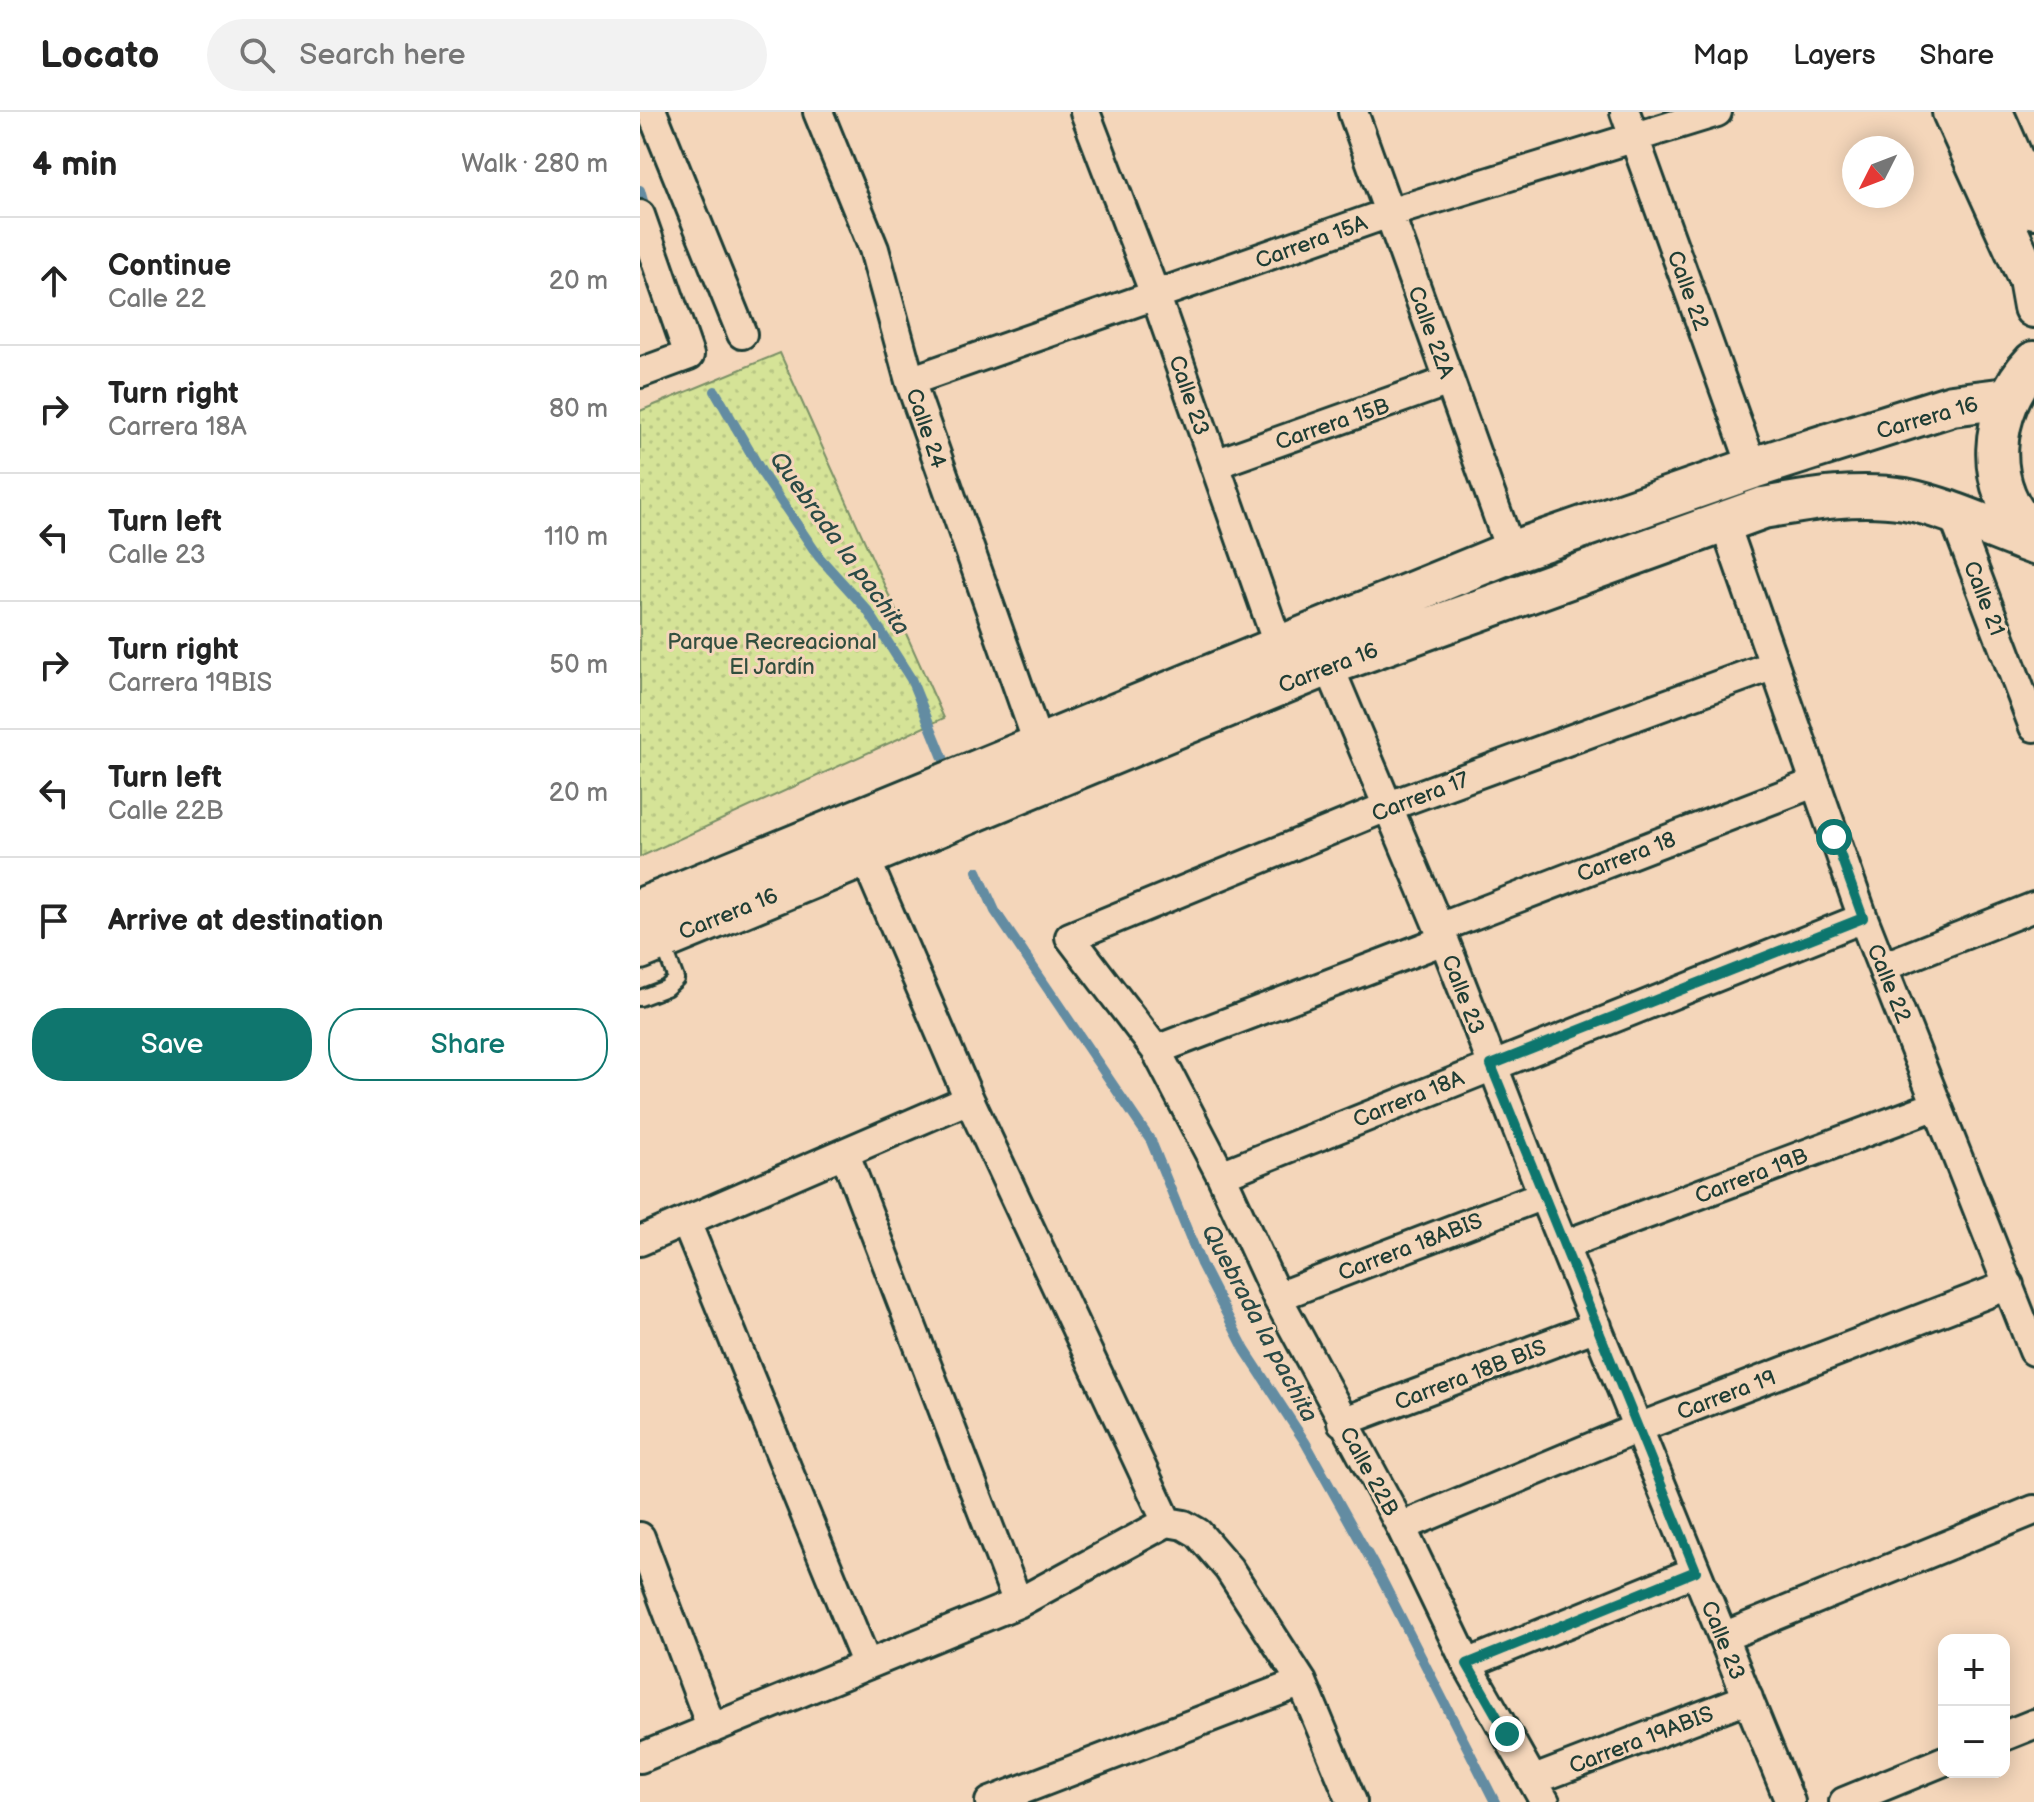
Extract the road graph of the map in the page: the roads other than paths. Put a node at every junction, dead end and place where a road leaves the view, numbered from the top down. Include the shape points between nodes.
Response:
1 (652, 112) edge
2 (818, 112) edge
3 (1085, 112) edge
4 (1353, 112) edge
5 (1625, 112) edge
6 (1717, 112) edge
7 (1953, 112) edge
8 (1992, 112) edge
9 (1635, 139) junction
10 (2034, 208) edge
11 (1389, 213) junction
12 (640, 215) edge
13 (1156, 297) junction
14 (2034, 307) edge
15 (742, 334) dead end
16 (2034, 362) edge
17 (640, 373) edge
18 (910, 381) junction
19 (1449, 381) junction
20 (2007, 398) junction
21 (1215, 464) junction
22 (1753, 468) junction
23 (1953, 514) junction
24 (1724, 522) junction
25 (2034, 535) edge
26 (2034, 544) edge
27 (1511, 552) junction
28 (1303, 656) junction
29 (1774, 665) junction
30 (2034, 727) edge
31 (1038, 743) junction
32 (1814, 783) junction
33 (1389, 806) junction
34 (857, 839) junction
35 (2034, 907) edge
36 (1863, 918) junction
37 (647, 933) edge
38 (1441, 934) junction
39 (1070, 937) joint
40 (1885, 966) junction
41 (640, 998) edge
42 (1156, 1050) junction
43 (1491, 1065) junction
44 (969, 1099) junction
45 (1937, 1105) junction
46 (845, 1154) junction
47 (1221, 1175) junction
48 (1543, 1195) junction
49 (686, 1222) junction
50 (640, 1241) edge
51 (1564, 1245) junction
52 (2009, 1285) junction
53 (1277, 1297) junction
54 (1597, 1326) junction
55 (2034, 1351) edge
56 (1342, 1422) junction
57 (1638, 1428) junction
58 (2034, 1510) edge
59 (1167, 1522) junction
60 (1401, 1527) junction
61 (640, 1537) edge
62 (1696, 1571) junction
63 (1018, 1603) junction
64 (1723, 1637) junction
65 (1467, 1664) junction
66 (867, 1665) junction
67 (1302, 1682) junction
68 (1748, 1698) junction
69 (2034, 1724) edge
70 (712, 1729) junction
71 (2010, 1734) edge
72 (640, 1758) edge
73 (1938, 1763) edge
74 (1539, 1791) edge
75 (990, 1802) edge
76 (1352, 1802) edge
77 (1790, 1802) edge
78 (1844, 1802) edge

1 - 15 street
2 - 18 street, Calle 24 via 874,249
3 - 13 street, Calle 23
4 - 11 street, Calle 22A
5 - 9 street, Calle 22
6 - 9 street, Carrera 15A
7 - 14 street via 2029,279
8 - 10 street
9 - 11 street, Carrera 15A
9 - 22 street, Calle 22
11 - 13 street, Carrera 15A
11 - 19 street, Calle 22A
12 - 17 street via 689,355
13 - 18 street, Carrera 15A
13 - 21 street, Calle 23
16 - 20 street
18 - 31 street, Calle 24
19 - 21 street, Carrera 15B
19 - 27 street, Calle 22A
20 - 22 street, Carrera 16 via 1952,405
20 - 25 street via 1997,431 1997,465 2006,498
21 - 28 street, Calle 23
22 - 27 street, Carrera 16
23 - 24 street, Carrera 16 via 1903,499 1862,496 1763,508
23 - 26 street, Carrera 16
23 - 30 street, Calle 21
24 - 28 street, Carrera 16
24 - 29 street, Calle 22
27 - 28 street, Carrera 16
28 - 31 street, Carrera 16
28 - 33 street, Calle 23
28 - 34 street, Carrera 16
29 - 32 street, Calle 22
29 - 33 street, Carrera 17
31 - 34 street, Carrera 16
32 - 36 street, Calle 22
32 - 38 street, Carrera 18
33 - 38 street, Calle 23
33 - 39 street, Carrera 17
34 - 37 street, Carrera 16
34 - 44 street
35 - 40 street
36 - 40 street, Calle 22
36 - 43 street, Carrera 18A
37 - 41 lane via 673,964 676,979
38 - 42 street, Carrera 18
38 - 43 street, Calle 23
39 - 42 street, Calle 22B
40 - 45 street, Calle 22
42 - 47 street, Calle 22B
43 - 47 street, Carrera 18A
43 - 48 street, Calle 23
44 - 46 street
44 - 59 street
45 - 51 street, Carrera 19B
45 - 52 street, Calle 22
46 - 49 street
46 - 63 street
47 - 53 street, Calle 22B
48 - 51 street, Calle 23
48 - 53 street, Carrera 18ABIS
49 - 50 street
49 - 66 street
51 - 54 street, Calle 23
52 - 55 street, Calle 22
52 - 57 street, Carrera 19
53 - 56 street, Calle 22B
54 - 56 street, Carrera 18B BIS
54 - 57 street, Calle 23
56 - 60 street, Calle 22B
57 - 60 street, Carrera 19
57 - 62 street, Calle 23
58 - 64 street
59 - 63 street
59 - 67 street via 1184,1525 1216,1550
60 - 65 street, Calle 22B
61 - 70 street
62 - 64 street, Calle 23
62 - 65 street
63 - 66 street
64 - 68 street, Calle 23
65 - 74 street, Calle 22B
66 - 70 street
67 - 75 street
67 - 76 street
68 - 74 street, Carrera 19ABIS
68 - 77 street, Calle 23
69 - 71 street
70 - 72 street
73 - 78 street

